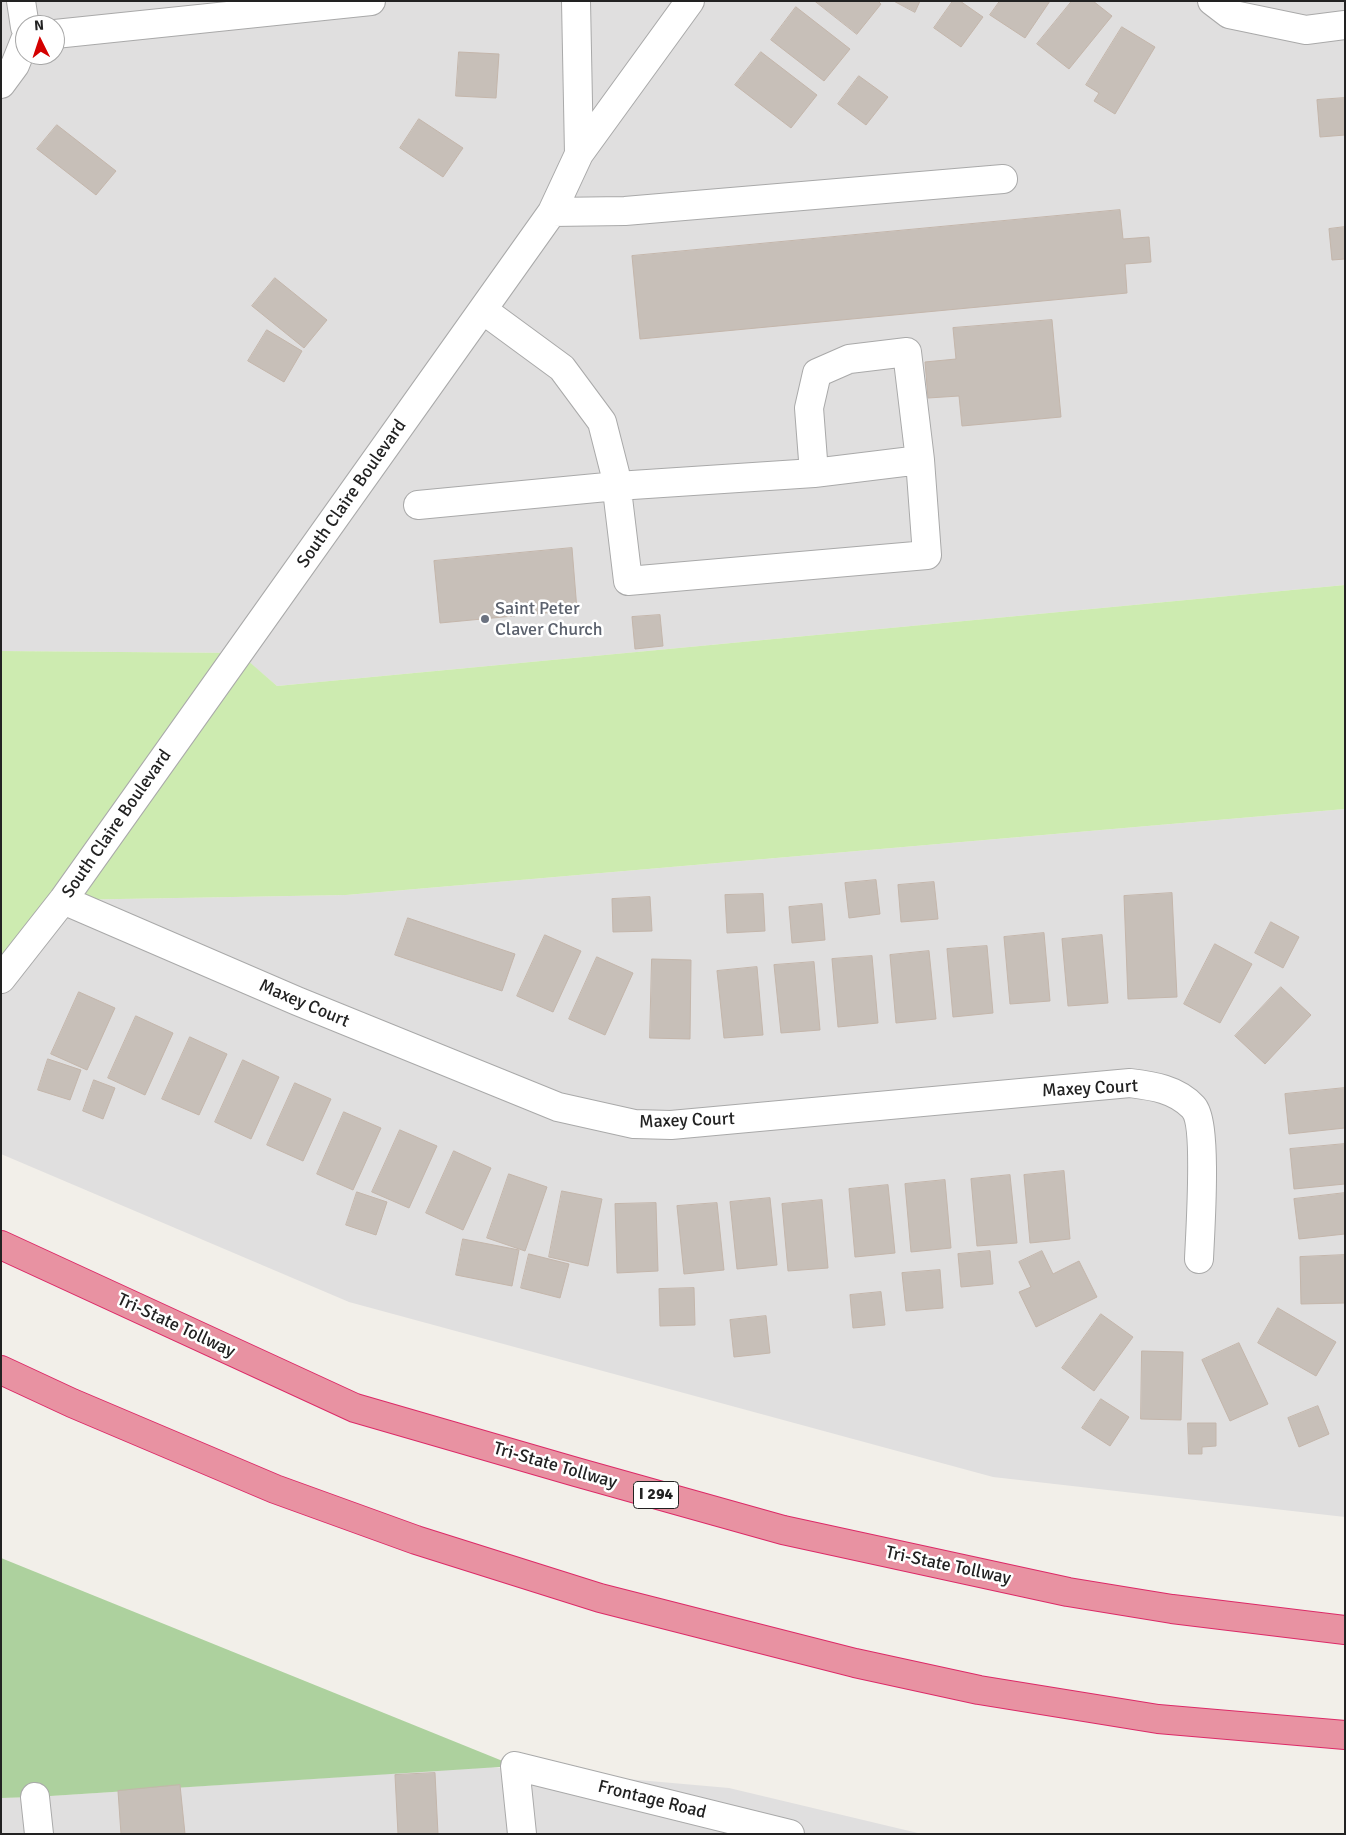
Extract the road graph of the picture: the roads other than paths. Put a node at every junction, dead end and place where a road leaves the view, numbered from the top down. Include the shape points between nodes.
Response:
1 (21, 1) edge
2 (371, 1) edge
3 (576, 1) edge
4 (690, 1) edge
5 (1212, 1) edge
6 (23, 15) edge
7 (1345, 25) edge
8 (65, 33) edge
9 (15, 38) edge
10 (1, 39) edge
11 (15, 65) edge
12 (1, 84) edge
13 (579, 154) junction
14 (1003, 179) dead end
15 (552, 212) junction
16 (483, 310) junction
17 (920, 460) junction
18 (814, 473) junction
19 (617, 486) junction
20 (418, 505) dead end
21 (63, 900) junction
22 (1, 979) edge
23 (1, 1246) edge
24 (1199, 1259) dead end
25 (1, 1370) edge
26 (1345, 1630) edge
27 (1345, 1735) edge
28 (35, 1797) dead end
29 (39, 1834) edge
30 (522, 1834) edge
31 (790, 1834) edge

1 - 6 street
2 - 8 street
3 - 13 street
4 - 13 street, South Claire Boulevard
5 - 7 street via 1229,14 1306,30
9 - 10 street
11 - 12 street
13 - 15 street, South Claire Boulevard
14 - 15 street via 625,211
15 - 16 street, South Claire Boulevard
16 - 19 street via 562,368 602,422
16 - 21 street, South Claire Boulevard
17 - 18 street
17 - 18 street via 907,352 848,359 817,373 808,408
17 - 19 street via 928,555 628,581
18 - 19 street
19 - 20 street
21 - 22 street, South Claire Boulevard
21 - 24 street, Maxey Court via 297,1001 558,1107 634,1124 671,1125 1130,1083 1158,1086 1181,1096 1195,1109 1201,1133
23 - 26 highway, Tri-State Tollway / I 294 via 355,1408 567,1470 783,1530 1068,1592 1172,1609
25 - 27 highway via 275,1489 416,1540 600,1598 855,1664 979,1690 1158,1719
28 - 29 street
30 - 31 street, Frontage Road via 515,1766

